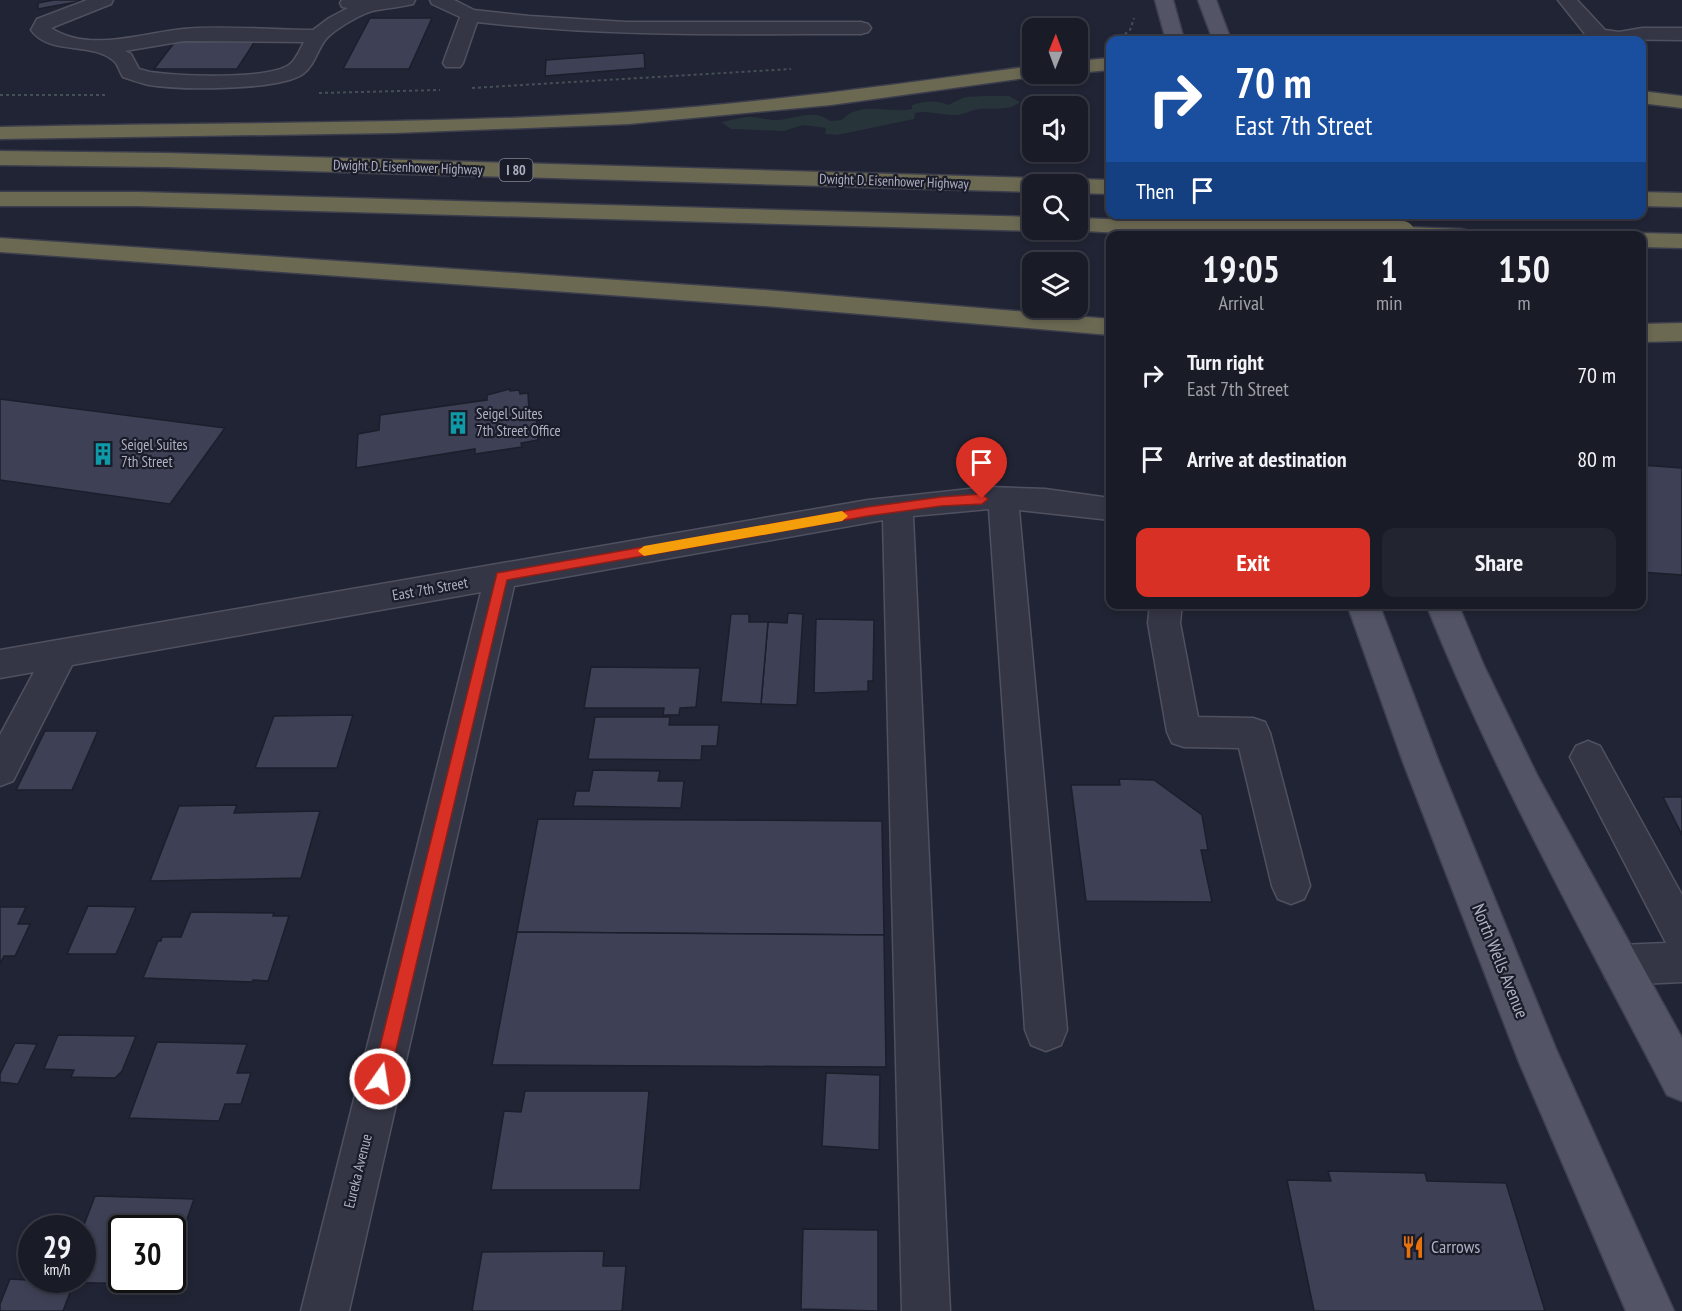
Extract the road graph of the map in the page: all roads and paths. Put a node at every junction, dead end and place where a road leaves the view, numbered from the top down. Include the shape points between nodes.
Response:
1 (104, 0) edge
2 (335, 0) edge
3 (406, 0) edge
4 (439, 0) edge
5 (1164, 0) edge
6 (1207, 0) edge
7 (1567, 0) edge
8 (370, 5) junction
9 (470, 15) junction
10 (861, 28) dead end
11 (1130, 30) dead end
12 (1682, 34) edge
13 (317, 36) junction
14 (1122, 36) edge
15 (1174, 36) edge
16 (1220, 36) edge
17 (1605, 36) edge
18 (1635, 36) edge
19 (1646, 42) edge
20 (1682, 44) edge
21 (104, 48) junction
22 (453, 63) dead end
23 (1106, 64) edge
24 (1088, 67) edge
25 (793, 69) dead end
26 (1022, 73) edge
27 (470, 88) dead end
28 (447, 89) dead end
29 (319, 93) dead end
30 (0, 95) edge
31 (108, 95) dead end
32 (1646, 98) edge
33 (1682, 102) edge
34 (0, 133) edge
35 (0, 158) edge
36 (1022, 184) edge
37 (1088, 186) edge
38 (1106, 187) edge
39 (0, 199) edge
40 (1646, 200) edge
41 (1682, 200) edge
42 (1022, 224) edge
43 (1088, 225) edge
44 (1288, 231) edge
45 (1646, 240) edge
46 (1682, 241) edge
47 (0, 245) edge
48 (1106, 327) edge
49 (1682, 332) edge
50 (1646, 333) edge
51 (1003, 498) junction
52 (898, 507) junction
53 (1106, 508) edge
54 (501, 576) junction
55 (1165, 609) edge
56 (1365, 609) edge
57 (1444, 609) edge
58 (61, 654) junction
59 (0, 664) edge
60 (1588, 757) dead end
61 (0, 770) edge
62 (1291, 886) dead end
63 (1682, 934) edge
64 (1682, 962) edge
65 (1620, 965) junction
66 (1046, 1030) dead end
67 (1678, 1065) edge
68 (324, 1311) edge
69 (926, 1311) edge
70 (1650, 1311) edge

1 - 21 street via 44,23 41,30 53,39
2 - 8 street
3 - 8 street
4 - 9 street
5 - 15 main road
6 - 16 main road
7 - 17 street via 1592,30
8 - 13 street
9 - 10 street via 626,28
9 - 22 street
11 - 14 path
12 - 18 street
13 - 21 street via 184,35
13 - 21 street via 295,70 276,77 150,79 130,73 124,58
19 - 20 street
23 - 24 highway
25 - 27 path
26 - 34 highway via 631,118
28 - 29 path
30 - 31 path
32 - 33 highway
35 - 36 highway, Dwight D. Eisenhower Highway / I 80
37 - 38 highway
39 - 42 highway via 138,199
40 - 41 highway
43 - 44 highway, bridge
45 - 46 highway
47 - 48 highway via 765,298
49 - 50 highway
51 - 52 street, East 7th Street
51 - 53 street, East 7th Street
51 - 66 street
52 - 54 street, East 7th Street
52 - 69 street
54 - 58 street, East 7th Street
54 - 68 street, Eureka Avenue
55 - 62 street via 1164,623 1184,732 1253,733
56 - 70 main road, North Wells Avenue via 1536,1053
57 - 65 main road via 1526,790
58 - 59 street, East 7th Street
58 - 61 street
60 - 63 street
64 - 65 street
65 - 67 main road

